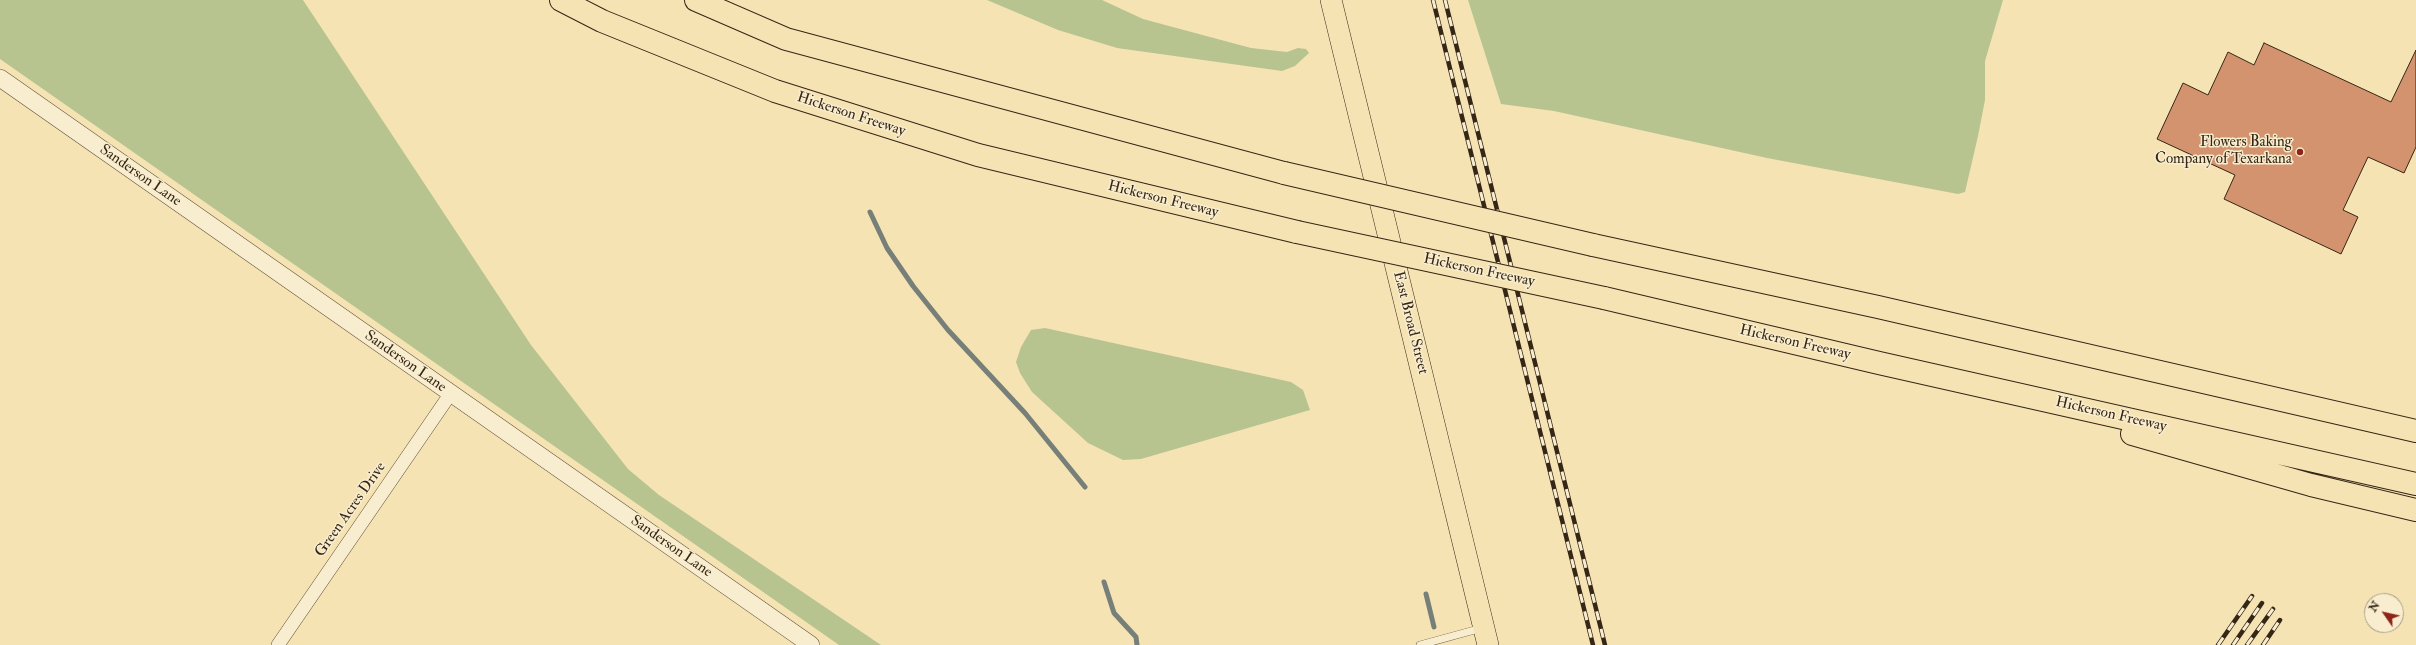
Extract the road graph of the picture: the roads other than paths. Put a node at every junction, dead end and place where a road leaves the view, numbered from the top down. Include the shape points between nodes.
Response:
1 (561, 0) edge
2 (696, 0) edge
3 (1331, 0) edge
4 (0, 78) edge
5 (1879, 363) junction
6 (451, 394) junction
7 (2416, 431) edge
8 (2416, 484) edge
9 (2416, 510) edge
10 (1486, 636) edge
11 (278, 645) edge
12 (811, 645) edge
13 (1420, 645) edge

1 - 5 highway, Hickerson Freeway, bridge via 602,21 775,91 978,156 1297,232 1604,298
2 - 7 highway, bridge via 786,39 1284,173
3 - 10 main road, East Broad Street
4 - 6 street, Sanderson Lane
5 - 8 highway, Hickerson Freeway
5 - 9 highway via 2311,485
6 - 11 street, Green Acres Drive
6 - 12 street, Sanderson Lane
10 - 13 lane

